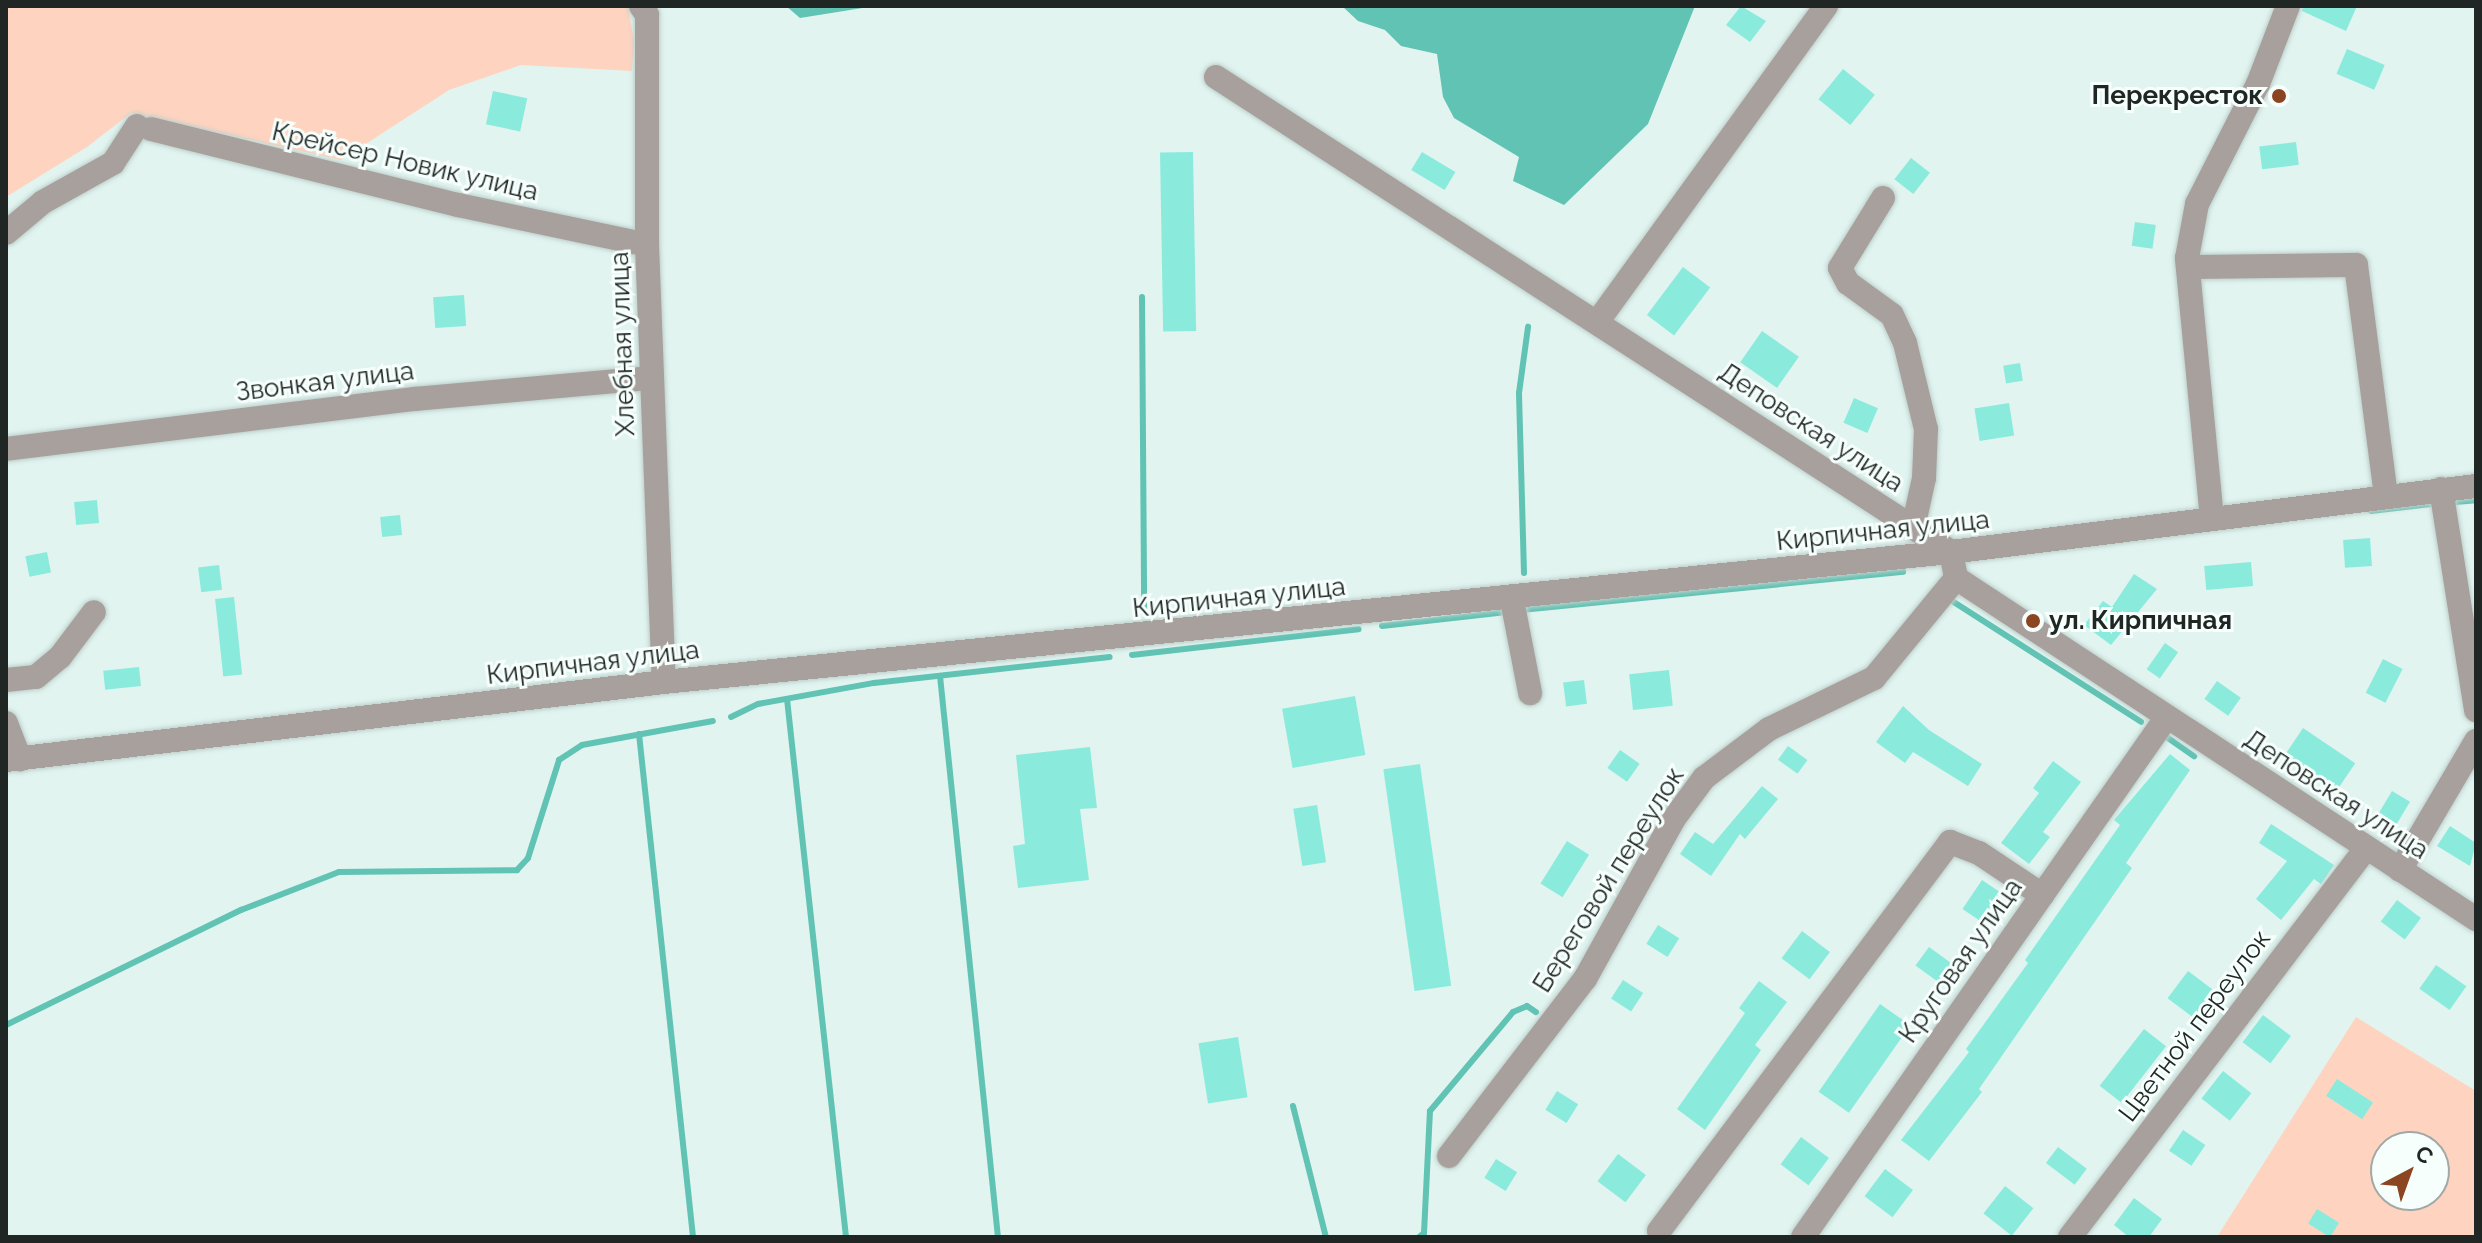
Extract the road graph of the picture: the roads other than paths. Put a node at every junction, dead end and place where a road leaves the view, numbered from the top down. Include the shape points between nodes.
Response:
1 (641, 6) edge
2 (1826, 6) edge
3 (2288, 6) edge
4 (1216, 77) dead end
5 (1883, 198) dead end
6 (6, 233) edge
7 (647, 245) junction
8 (2188, 267) junction
9 (1598, 321) junction
10 (651, 378) junction
11 (6, 449) edge
12 (2476, 486) edge
13 (2441, 489) junction
14 (2386, 496) junction
15 (2212, 519) junction
16 (1913, 528) junction
17 (1951, 552) junction
18 (1956, 578) junction
19 (1512, 600) junction
20 (94, 612) dead end
21 (6, 680) edge
22 (664, 682) junction
23 (1530, 693) dead end
24 (2476, 710) edge
25 (2166, 718) junction
26 (6, 723) edge
27 (2476, 741) edge
28 (13, 759) edge
29 (2366, 849) junction
30 (2400, 870) junction
31 (2042, 895) junction
32 (2476, 919) edge
33 (1449, 1156) dead end
34 (1659, 1231) dead end
35 (1803, 1237) edge
36 (2070, 1237) edge

1 - 7 street, Хлебная улица via 647,15
2 - 9 street
3 - 8 street via 2258,84 2197,204
4 - 9 street, Деповская улица
5 - 16 street via 1840,268 1848,283 1892,315 1905,343 1926,429 1924,478
6 - 7 street, Крейсер Новик улица via 43,202 113,163 144,128
7 - 10 street, Хлебная улица
8 - 14 street via 2356,265
8 - 15 street
9 - 16 street, Деповская улица
10 - 11 street, Звонкая улица via 415,399
10 - 22 street, Хлебная улица
12 - 13 street, Кирпичная улица
13 - 14 street, Кирпичная улица
13 - 24 street
14 - 15 street, Кирпичная улица
15 - 17 street, Кирпичная улица
16 - 17 street, Деповская улица
17 - 18 street
17 - 19 street, Кирпичная улица
18 - 25 street, Деповская улица
18 - 33 street, Береговой переулок via 1874,678 1769,729 1704,778 1673,820 1585,979
19 - 22 street, Кирпичная улица
19 - 23 street
20 - 21 street via 60,657 36,677
22 - 28 street, Кирпичная улица
25 - 29 street, Деповская улица
25 - 31 street, Круговая улица
26 - 28 street
27 - 30 street
29 - 30 street, Деповская улица
29 - 36 street, Цветной переулок
30 - 32 street, Деповская улица
31 - 34 street via 1979,853 1950,842
31 - 35 street, Круговая улица

